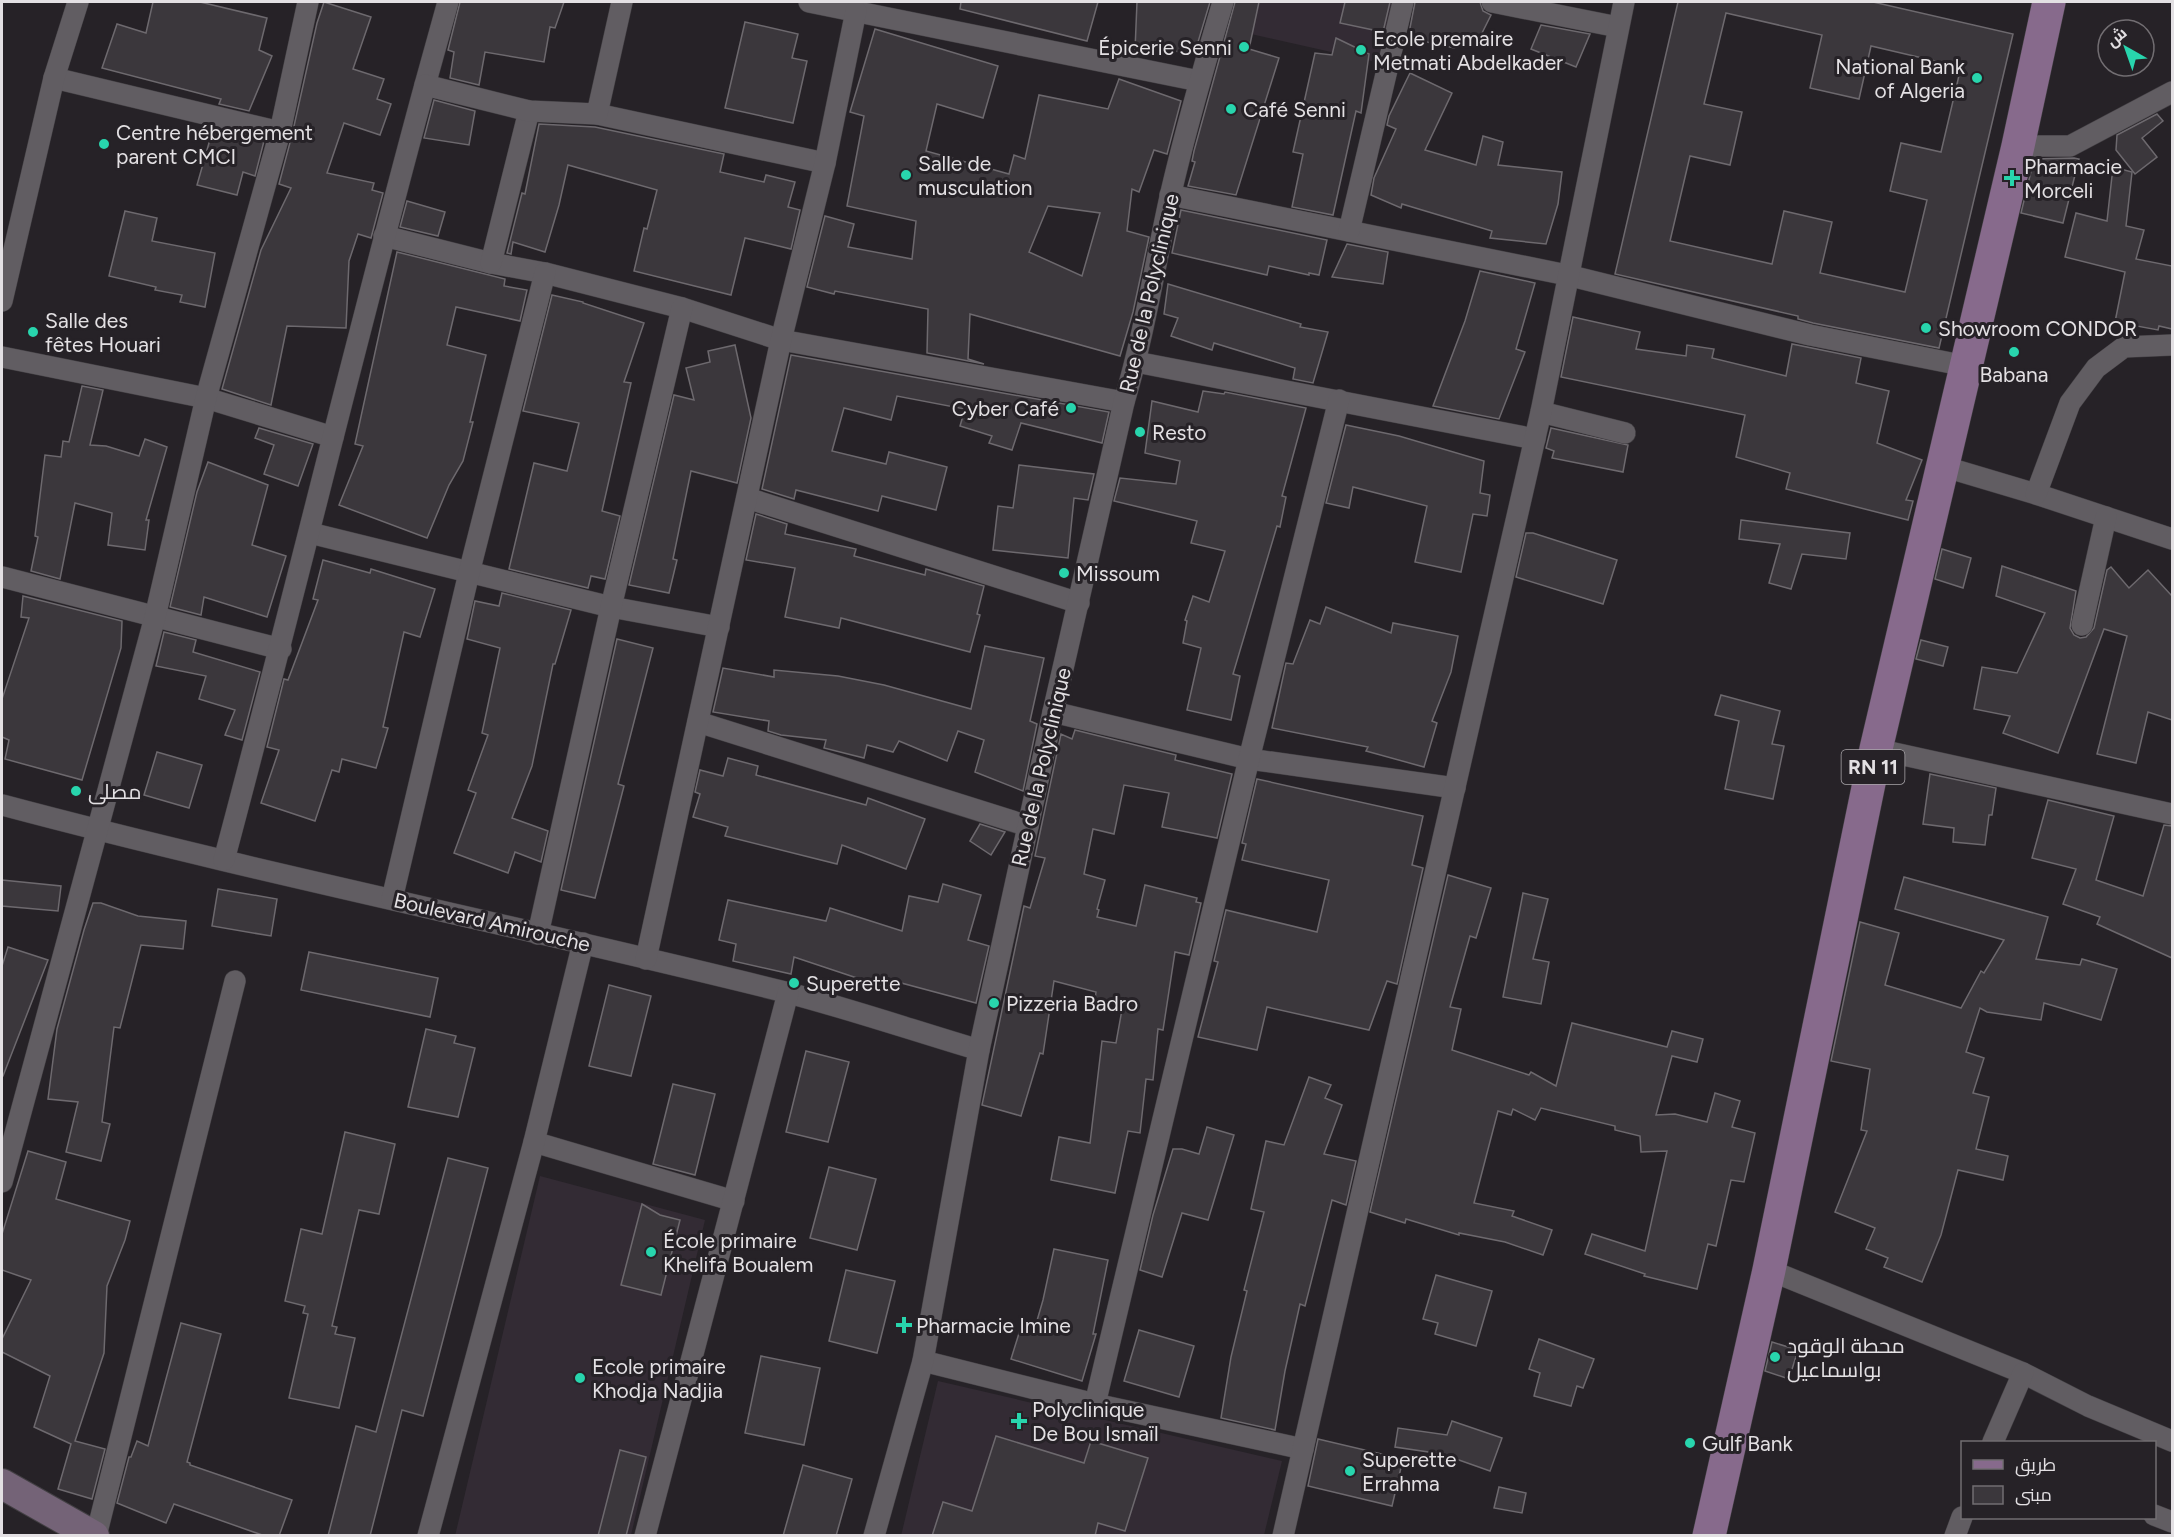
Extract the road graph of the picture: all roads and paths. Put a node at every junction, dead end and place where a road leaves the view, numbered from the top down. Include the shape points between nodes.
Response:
1 (78, 2) edge
2 (308, 2) edge
3 (448, 2) edge
4 (622, 2) edge
5 (809, 2) edge
6 (1222, 2) edge
7 (1403, 2) edge
8 (1492, 2) edge
9 (1624, 2) edge
10 (2049, 2) edge
11 (856, 11) junction
12 (1618, 27) junction
13 (54, 78) junction
14 (1199, 81) junction
15 (425, 85) junction
16 (2172, 92) edge
17 (529, 111) junction
18 (597, 114) junction
19 (280, 132) junction
20 (2018, 146) junction
21 (825, 163) junction
22 (1170, 195) junction
23 (1349, 231) junction
24 (384, 236) junction
25 (491, 263) junction
26 (545, 273) junction
27 (1567, 275) junction
28 (2, 301) edge
29 (682, 308) junction
30 (781, 340) junction
31 (2172, 345) edge
32 (2, 357) edge
33 (1136, 362) junction
34 (1966, 366) junction
35 (206, 398) junction
36 (1339, 400) junction
37 (1124, 402) junction
38 (1541, 412) junction
39 (1625, 433) dead end
40 (333, 437) junction
41 (1535, 440) junction
42 (1942, 466) junction
43 (2036, 494) junction
44 (747, 498) junction
45 (2106, 517) junction
46 (310, 533) junction
47 (2172, 539) edge
48 (469, 573) junction
49 (2, 577) edge
50 (1079, 603) junction
51 (611, 607) junction
52 (155, 616) junction
53 (2082, 625) dead end
54 (719, 627) junction
55 (281, 649) junction
56 (1053, 712) junction
57 (698, 722) junction
58 (1876, 749) junction
59 (1250, 759) junction
60 (1455, 788) junction
61 (2, 805) edge
62 (2172, 814) edge
63 (1028, 826) junction
64 (96, 830) junction
65 (224, 860) junction
66 (392, 899) junction
67 (538, 934) junction
68 (583, 943) junction
69 (646, 959) junction
70 (235, 981) dead end
71 (788, 993) junction
72 (979, 1050) junction
73 (534, 1143) junction
74 (2, 1182) edge
75 (734, 1201) junction
76 (1769, 1270) junction
77 (923, 1360) junction
78 (2023, 1372) junction
79 (1095, 1404) junction
80 (1994, 1441) edge
81 (2172, 1441) edge
82 (1303, 1449) junction
83 (2, 1484) edge
84 (2156, 1516) edge
85 (1961, 1519) edge
86 (2172, 1522) edge
87 (95, 1536) edge
88 (428, 1536) edge
89 (645, 1536) edge
90 (874, 1536) edge
91 (1283, 1536) edge
92 (1708, 1536) edge
93 (1955, 1536) edge

1 - 13 street
2 - 19 street
3 - 15 street
4 - 18 street
5 - 11 street
6 - 14 street, Rue de la Polyclinique
7 - 23 street
8 - 12 street
9 - 12 street
10 - 20 main road, RN 11
11 - 14 street
11 - 21 street
12 - 27 street
13 - 19 street
13 - 28 street
14 - 22 street, Rue de la Polyclinique
15 - 17 street
15 - 24 street
16 - 20 street via 2070,146
17 - 18 street
17 - 25 street
18 - 21 street
19 - 35 street
20 - 34 main road, RN 11
21 - 30 street
22 - 23 street
22 - 33 street, Rue de la Polyclinique
23 - 27 street
24 - 25 street
24 - 40 street
25 - 26 street
26 - 29 street
26 - 48 street
27 - 34 street via 1810,335
27 - 38 street
29 - 30 street
29 - 51 street
30 - 37 street
30 - 44 street
31 - 43 street via 2124,346 2096,368 2070,403
32 - 35 street
33 - 36 street
33 - 37 street, Rue de la Polyclinique
34 - 42 main road, RN 11
35 - 40 street
35 - 52 street
36 - 41 street
36 - 59 street
37 - 50 street, Rue de la Polyclinique
38 - 39 street
38 - 41 street
40 - 46 street
41 - 60 street
42 - 43 street
42 - 58 main road, RN 11
43 - 45 street
44 - 50 street
44 - 54 street
45 - 47 street
45 - 53 street
46 - 48 street
46 - 55 street
48 - 51 street
48 - 66 street
49 - 52 street
50 - 56 street, Rue de la Polyclinique
51 - 54 street
51 - 67 street
52 - 55 street
52 - 64 street
54 - 57 street
55 - 65 street
56 - 59 street
56 - 63 street, Rue de la Polyclinique
57 - 63 street
57 - 69 street
58 - 62 street
58 - 76 main road, RN 11
59 - 60 street
59 - 79 street
60 - 82 street
61 - 64 street, Boulevard Amirouche
63 - 72 street, Rue de la Polyclinique
64 - 65 street, Boulevard Amirouche
64 - 74 street
65 - 66 street, Boulevard Amirouche
66 - 67 street, Boulevard Amirouche
67 - 68 street, Boulevard Amirouche
68 - 69 street, Boulevard Amirouche
68 - 73 street
69 - 71 street, Boulevard Amirouche
70 - 87 street
71 - 72 street, Boulevard Amirouche
71 - 75 street
72 - 77 street, Rue de la Polyclinique
73 - 75 street
73 - 88 street
75 - 89 street
76 - 78 street
76 - 92 main road, RN 11
77 - 79 street
77 - 90 street, Rue de la Polyclinique
78 - 80 street
78 - 81 street via 2088,1406
79 - 82 street
82 - 91 street
83 - 87 main road
84 - 86 street
85 - 93 street

